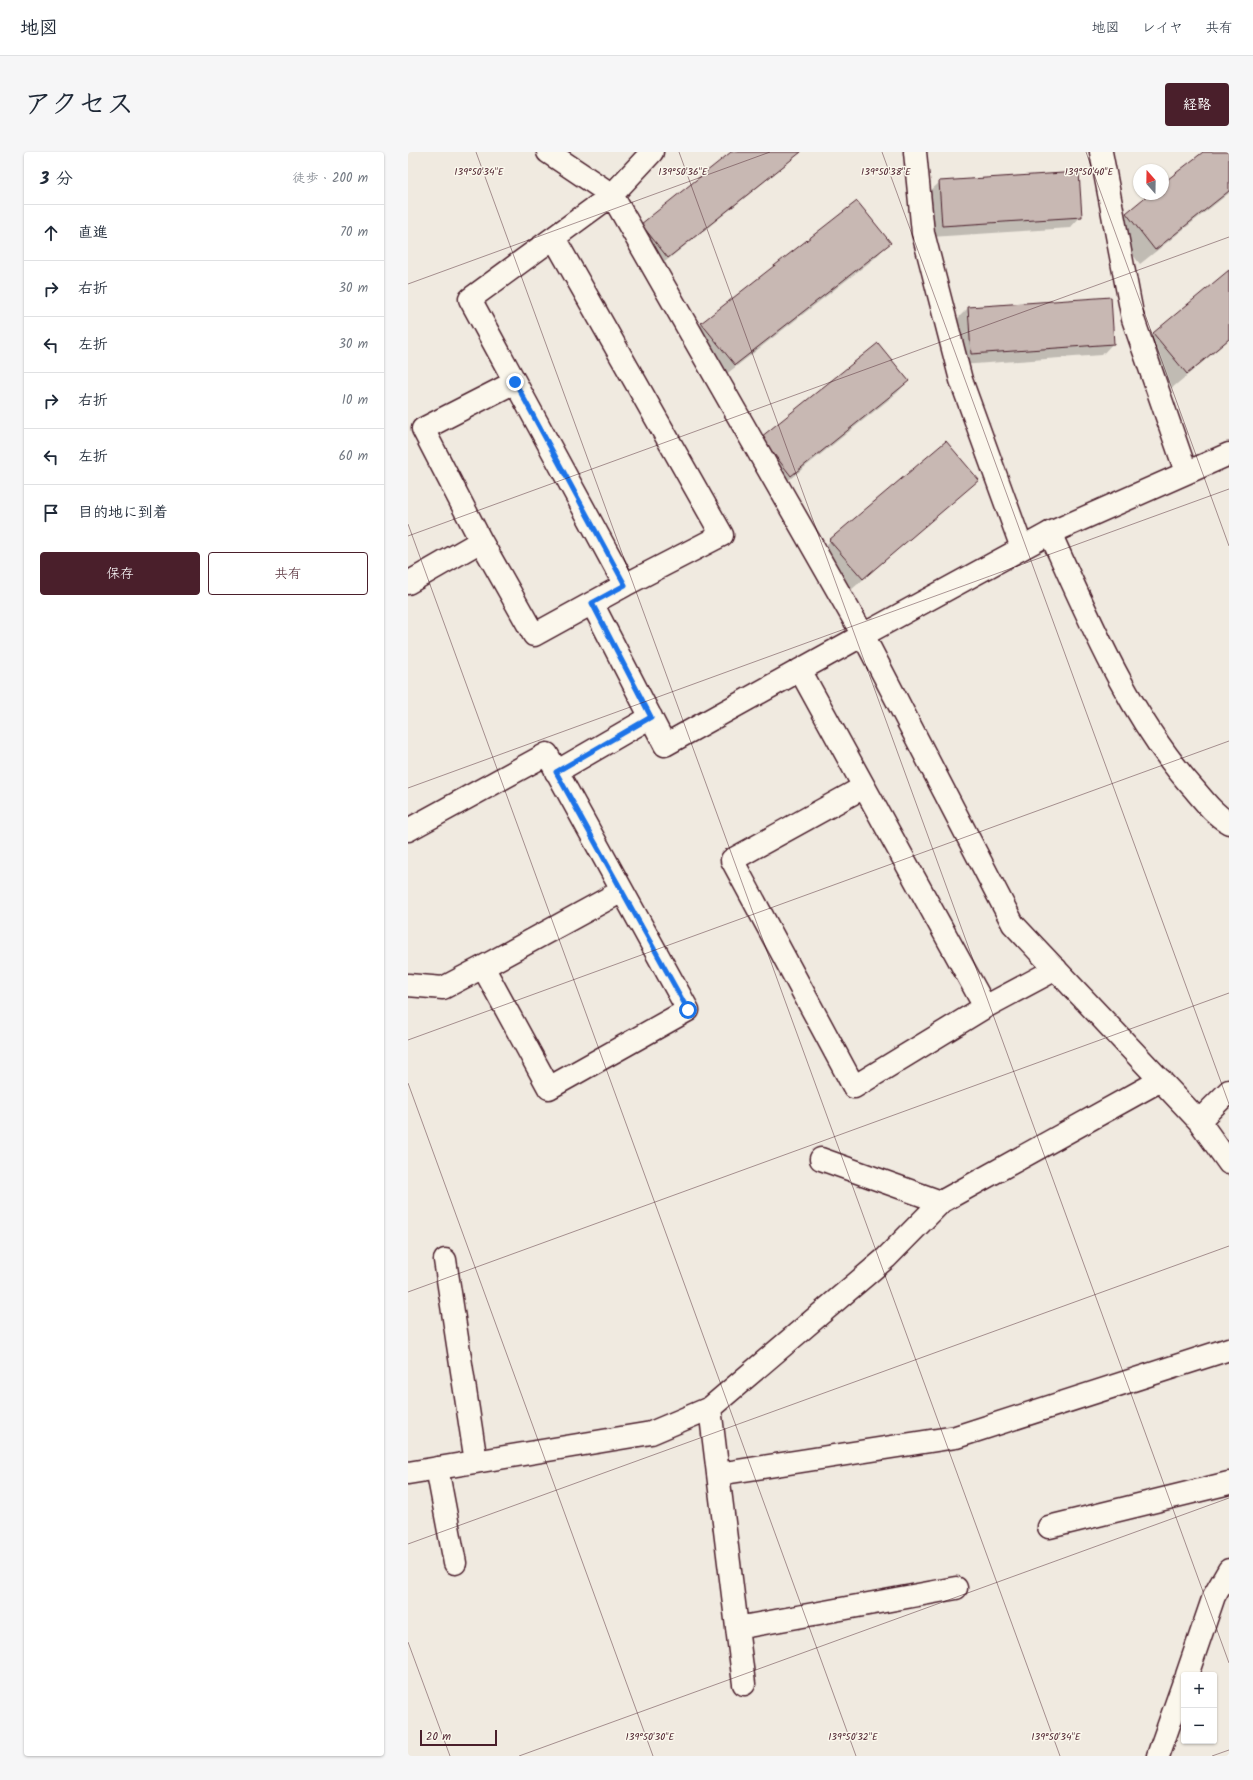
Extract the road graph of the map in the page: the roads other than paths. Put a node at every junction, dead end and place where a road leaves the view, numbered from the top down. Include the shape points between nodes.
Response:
1 (548, 152) edge
2 (652, 152) edge
3 (915, 152) edge
4 (1101, 152) edge
5 (612, 195) junction
6 (554, 238) junction
7 (515, 382) junction
8 (1229, 454) edge
9 (1186, 472) junction
10 (1050, 533) junction
11 (481, 541) junction
12 (1022, 548) junction
13 (408, 583) edge
14 (625, 585) junction
15 (592, 603) junction
16 (863, 635) junction
17 (800, 670) junction
18 (651, 717) junction
19 (556, 772) junction
20 (864, 787) junction
21 (1229, 823) edge
22 (408, 830) edge
23 (622, 891) junction
24 (483, 967) junction
25 (1056, 969) junction
26 (408, 985) edge
27 (985, 1007) junction
28 (1161, 1080) junction
29 (1229, 1091) edge
30 (1199, 1121) junction
31 (821, 1159) dead end
32 (1229, 1163) edge
33 (941, 1202) junction
34 (445, 1260) dead end
35 (1229, 1349) edge
36 (710, 1408) junction
37 (476, 1462) junction
38 (437, 1468) junction
39 (408, 1473) edge
40 (718, 1474) junction
41 (1229, 1483) edge
42 (1049, 1526) dead end
43 (455, 1563) dead end
44 (1229, 1570) edge
45 (956, 1588) dead end
46 (737, 1628) junction
47 (1188, 1672) edge
48 (744, 1684) dead end
49 (1181, 1691) edge
50 (1158, 1756) edge

1 - 5 street
2 - 5 street
3 - 12 street via 923,233 961,380
4 - 9 street via 1133,319
5 - 6 street
5 - 16 street
6 - 7 street via 470,299
6 - 14 street via 722,535
7 - 11 street via 423,429
7 - 14 street
8 - 9 street
9 - 10 street
10 - 12 street
10 - 21 street via 1099,640 1130,698 1178,771 1219,817
11 - 13 street
11 - 15 street via 534,635
12 - 16 street
14 - 15 street
15 - 18 street
16 - 17 street
16 - 25 street via 1013,924
17 - 18 street via 665,745
17 - 20 street
18 - 19 street
19 - 22 street via 546,754
19 - 23 street
20 - 27 street
20 - 27 street via 732,860 854,1087
23 - 24 street
23 - 24 street via 688,1010 549,1088
24 - 26 street via 443,988
25 - 27 street
25 - 28 street
28 - 30 street
28 - 33 street
29 - 30 street
30 - 32 street
31 - 33 street
33 - 36 street via 886,1258
34 - 37 street
35 - 40 street via 956,1437
36 - 37 street via 651,1433
36 - 40 street
37 - 38 street
38 - 39 street
38 - 43 street
40 - 46 street
41 - 42 street
44 - 47 street via 1214,1596
45 - 46 street
46 - 48 street
49 - 50 street

